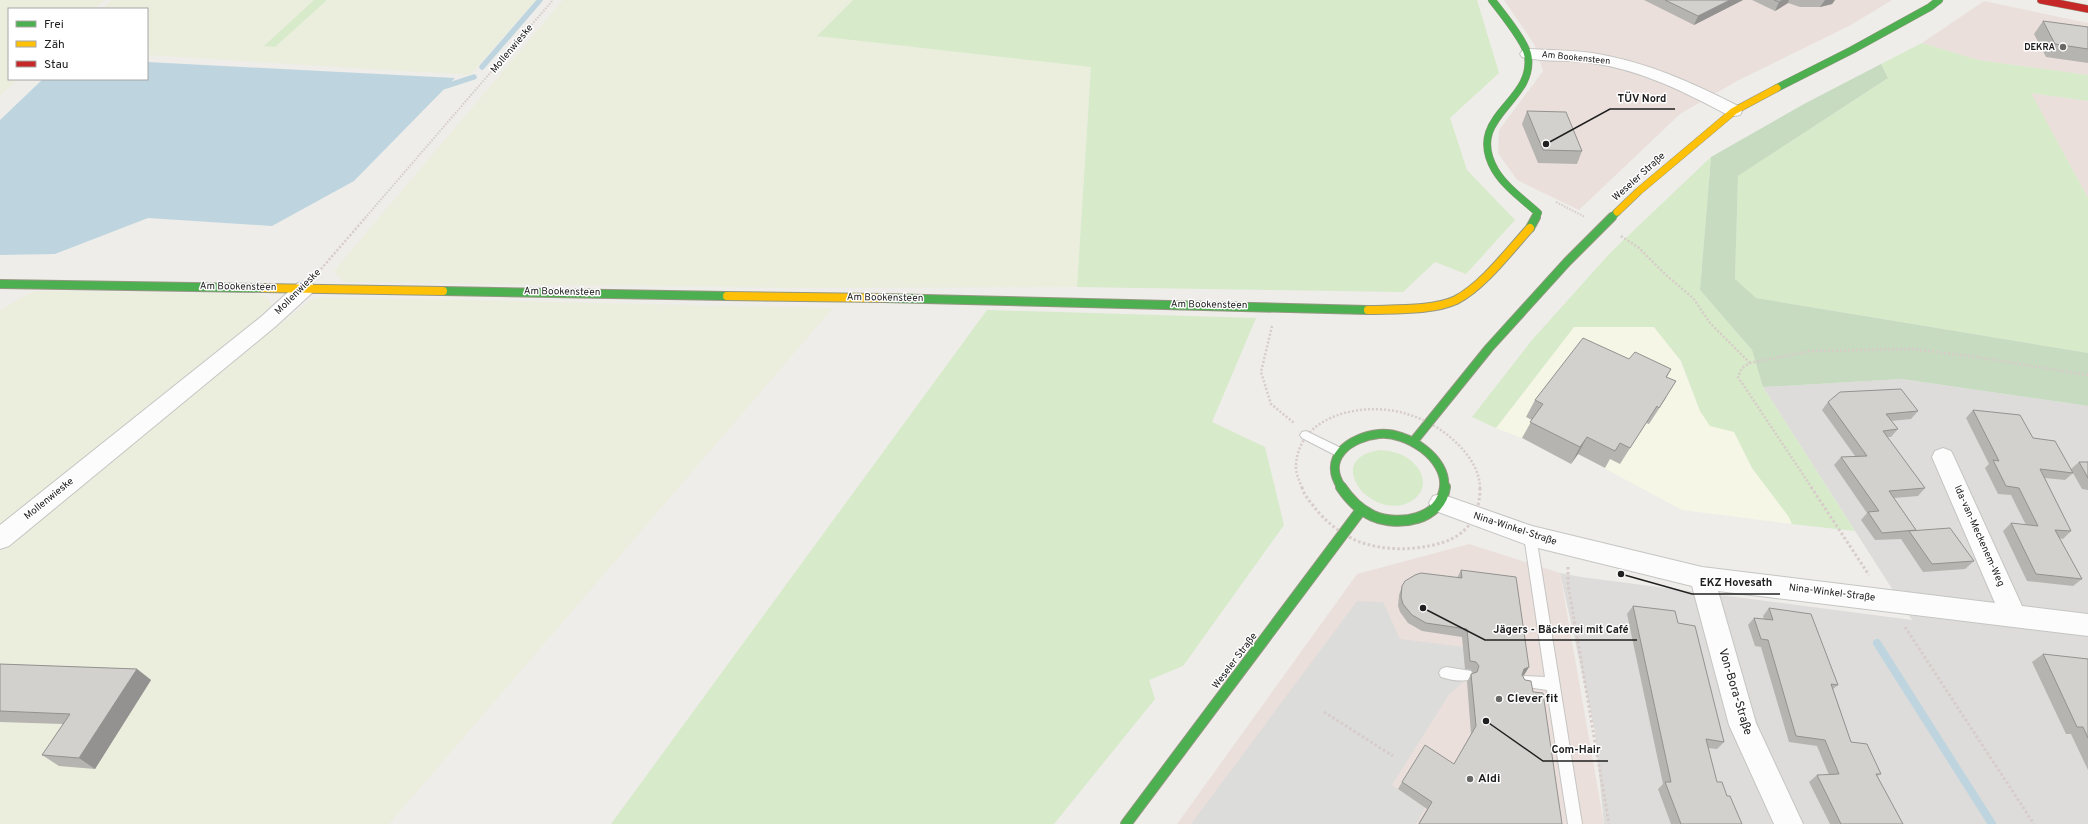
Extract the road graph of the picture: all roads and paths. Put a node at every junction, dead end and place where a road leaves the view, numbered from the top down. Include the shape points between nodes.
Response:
1 (553, 0) edge
2 (1492, 0) edge
3 (1939, 0) edge
4 (2041, 0) edge
5 (2088, 9) edge
6 (1528, 54) junction
7 (1734, 111) junction
8 (1550, 199) dead end
9 (1604, 225) junction
10 (0, 284) edge
11 (304, 288) junction
12 (1283, 307) junction
13 (1750, 364) junction
14 (2088, 375) edge
15 (1429, 423) junction
16 (1306, 435) junction
17 (1413, 442) junction
18 (1339, 452) junction
19 (1943, 457) dead end
20 (1441, 503) junction
21 (1361, 510) junction
22 (1475, 516) junction
23 (1342, 534) junction
24 (1530, 536) junction
25 (0, 539) edge
26 (1567, 546) junction
27 (1702, 578) junction
28 (1887, 600) junction
29 (2014, 616) junction
30 (2088, 625) edge
31 (1446, 673) dead end
32 (1466, 675) dead end
33 (1525, 682) edge
34 (1552, 684) junction
35 (1324, 712) dead end
36 (1393, 756) dead end
37 (1126, 824) edge
38 (1576, 824) edge
39 (1609, 824) edge
40 (1789, 824) edge
41 (2034, 824) edge

1 - 11 path, Mollenwieske
2 - 6 street, Am Bookensteen
3 - 7 street, Weseler Straße via 1869,41
4 - 5 street
6 - 7 street, Am Bookensteen via 1572,56 1613,62 1661,76
6 - 12 street, Am Bookensteen via 1530,64 1524,84 1492,122 1486,140 1490,161 1502,178 1538,213 1534,223 1485,276 1465,294 1433,306 1372,310
7 - 9 street, Weseler Straße via 1644,187
8 - 9 path
9 - 13 path via 1639,248 1693,298 1710,323
9 - 15 street, Weseler Straße via 1489,348
10 - 11 street, Am Bookensteen
11 - 12 street, Am Bookensteen
11 - 25 street, Mollenwieske via 269,321
12 - 16 path via 1271,328 1261,372 1271,404
13 - 14 path via 1811,351 1911,349
13 - 28 path via 1742,368 1738,377
15 - 16 path via 1409,414 1369,408 1332,415 1317,423
15 - 17 street, Weseler Straße
15 - 22 path via 1447,434 1473,465 1479,482 1480,500
16 - 18 lane
16 - 23 path via 1298,448 1295,462 1302,493 1312,508
17 - 18 street via 1380,434 1364,436 1350,441
17 - 20 street via 1439,463 1445,477 1446,490
18 - 21 street via 1334,461 1338,487 1347,499
19 - 29 street, Ida-van-Meckenem-Weg
20 - 21 street via 1431,513 1416,520 1378,518
20 - 22 street, Nina-Winkel-Straße
21 - 23 street, Weseler Straße
22 - 23 path via 1463,532 1444,544 1420,551 1394,551 1367,545
22 - 24 street, Nina-Winkel-Straße
23 - 37 street, Weseler Straße
24 - 26 street, Nina-Winkel-Straße
24 - 34 lane
26 - 27 street, Nina-Winkel-Straße
26 - 39 path via 1568,584
27 - 28 street, Nina-Winkel-Straße
27 - 40 street, Von-Bora-Straße via 1743,725
28 - 29 street, Nina-Winkel-Straße
28 - 41 path
29 - 30 street, Nina-Winkel-Straße
31 - 32 lane
33 - 34 lane
34 - 38 lane
35 - 36 path

